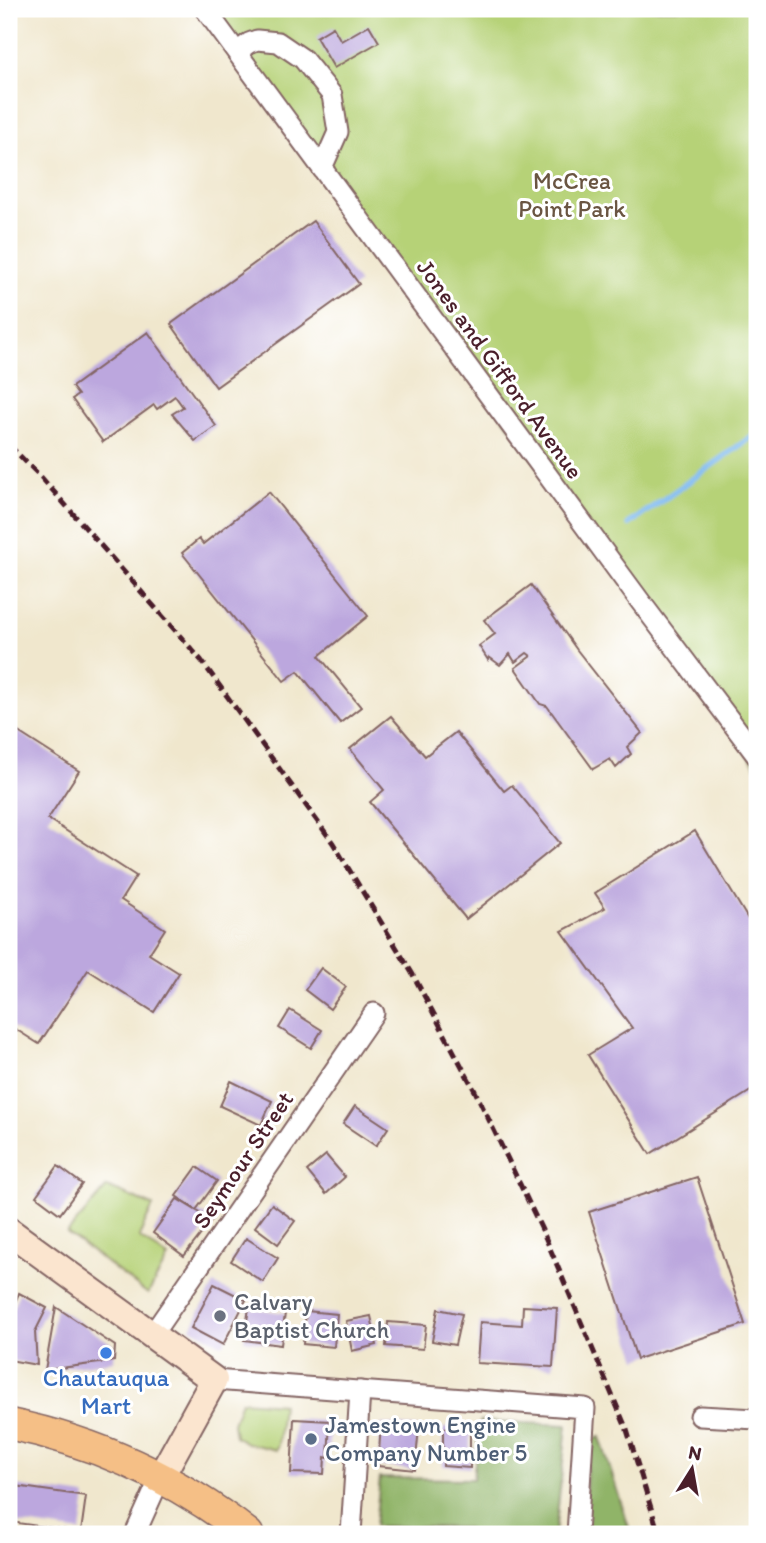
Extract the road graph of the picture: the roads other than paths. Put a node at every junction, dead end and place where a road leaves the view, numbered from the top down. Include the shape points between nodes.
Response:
1 (205, 9) edge
2 (237, 52) junction
3 (323, 168) junction
4 (757, 757) edge
5 (373, 1013) dead end
6 (9, 1231) edge
7 (152, 1335) junction
8 (214, 1380) junction
9 (360, 1391) junction
10 (700, 1416) dead end
11 (757, 1419) edge
12 (9, 1424) edge
13 (162, 1476) junction
14 (135, 1534) edge
15 (248, 1534) edge
16 (351, 1534) edge
17 (576, 1534) edge

1 - 2 street, Jones and Gifford Avenue
2 - 3 street, Jones and Gifford Avenue
2 - 3 street via 257,40 278,41 303,59 332,95 338,132
3 - 4 street, Jones and Gifford Avenue
5 - 7 street, Seymour Street
6 - 7 street
7 - 8 street
8 - 9 street
8 - 13 street
9 - 16 street
9 - 17 street via 585,1408
10 - 11 street
12 - 13 main road via 66,1437
13 - 14 street
13 - 15 main road

